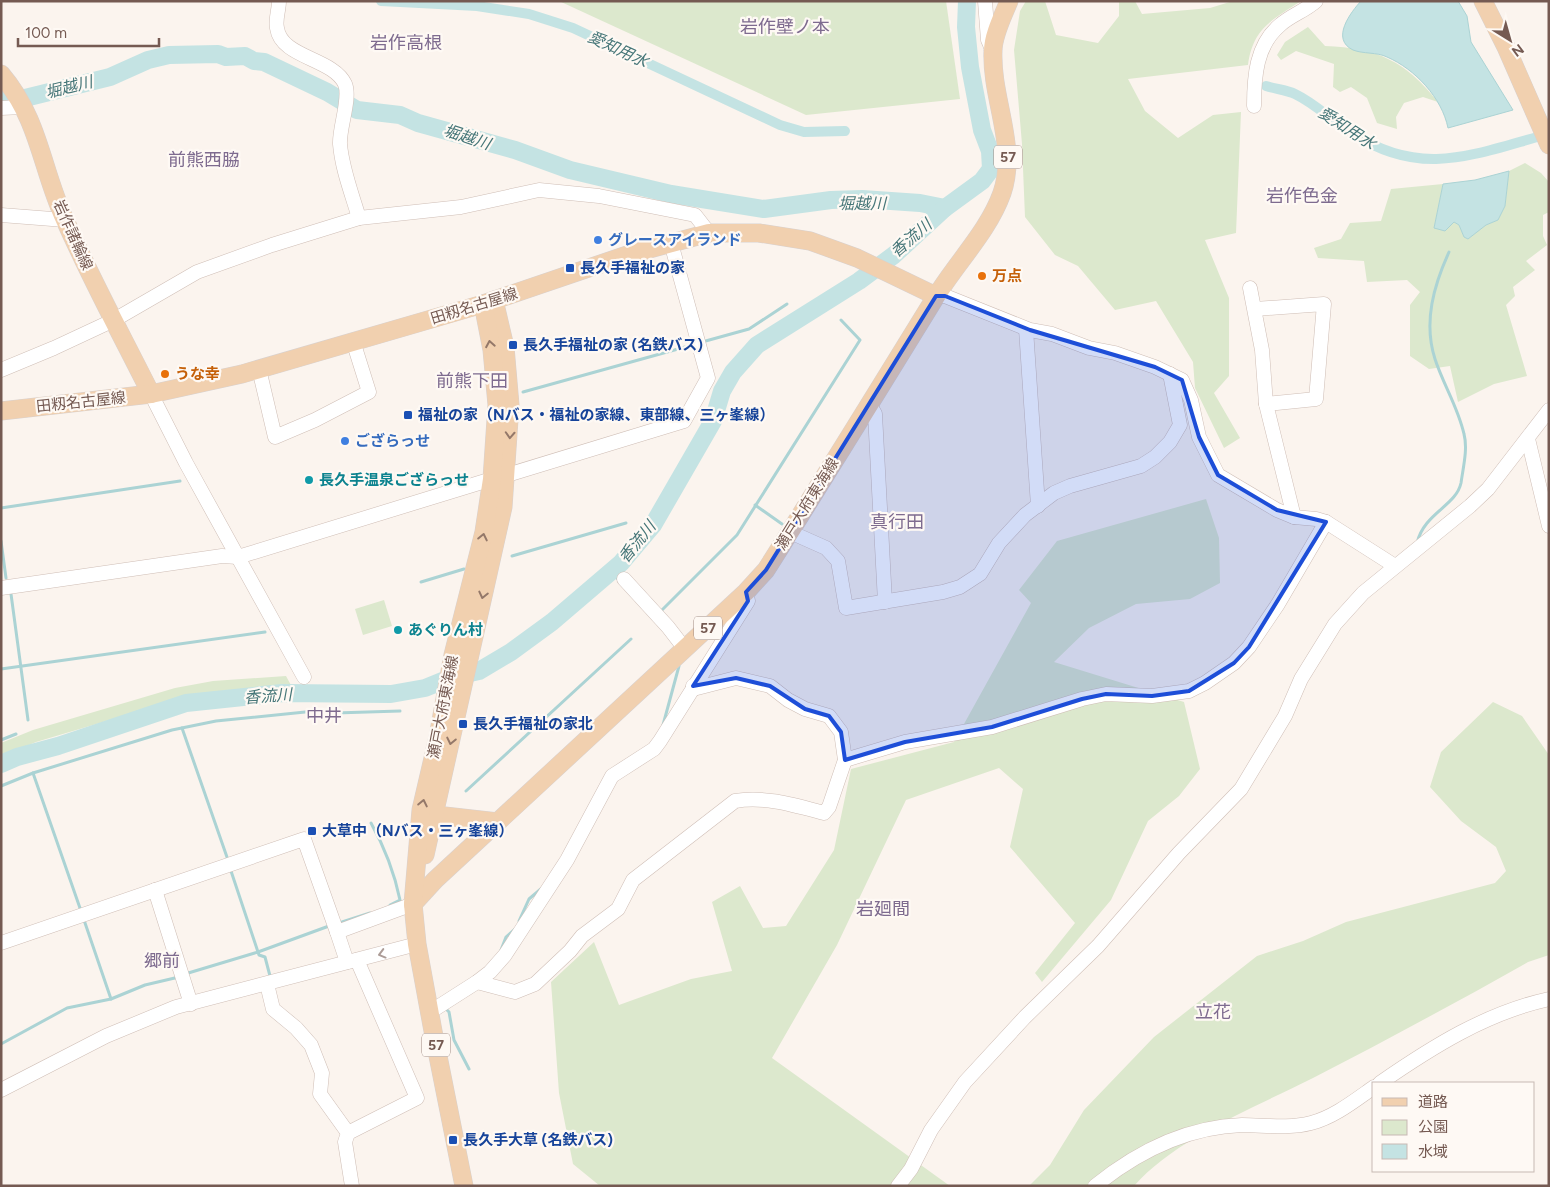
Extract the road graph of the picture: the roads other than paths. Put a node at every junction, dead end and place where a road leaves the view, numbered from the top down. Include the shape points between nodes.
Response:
1 (985, 1) edge
2 (1009, 1) edge
3 (1316, 1) edge
4 (1483, 1) edge
5 (279, 4) edge
6 (992, 50) junction
7 (6, 80) edge
8 (1254, 106) dead end
9 (23, 107) junction
10 (1, 108) edge
11 (1549, 144) edge
12 (1, 215) edge
13 (359, 218) junction
14 (65, 220) junction
15 (709, 234) junction
16 (671, 243) junction
17 (1250, 288) dead end
18 (936, 296) junction
19 (489, 302) junction
20 (1255, 309) junction
21 (114, 320) junction
22 (1026, 329) junction
23 (353, 341) junction
24 (259, 369) junction
25 (1, 370) edge
26 (1170, 374) junction
27 (151, 394) junction
28 (870, 404) junction
29 (1266, 404) junction
30 (1549, 410) edge
31 (1, 411) edge
32 (1528, 439) junction
33 (500, 477) junction
34 (1038, 506) junction
35 (1294, 517) junction
36 (1326, 522) junction
37 (1549, 526) edge
38 (790, 532) junction
39 (238, 557) junction
40 (1395, 566) junction
41 (624, 579) dead end
42 (1, 588) edge
43 (746, 592) junction
44 (885, 602) junction
45 (685, 649) junction
46 (304, 677) dead end
47 (693, 686) junction
48 (453, 696) junction
49 (845, 760) junction
50 (436, 815) junction
51 (498, 822) junction
52 (155, 890) junction
53 (413, 904) junction
54 (337, 932) junction
55 (1, 943) edge
56 (417, 944) junction
57 (352, 961) junction
58 (477, 982) junction
59 (267, 984) junction
60 (1549, 999) edge
61 (191, 1004) junction
62 (430, 1012) junction
63 (1382, 1082) edge
64 (1372, 1088) edge
65 (1, 1090) edge
66 (348, 1133) junction
67 (352, 1186) edge
68 (464, 1186) edge
69 (898, 1186) edge
70 (1096, 1186) edge

1 - 6 street via 988,40
2 - 6 main road, 瀬戸大府東海線 / 57
3 - 8 street via 1281,24 1268,37 1260,52
4 - 11 main road
5 - 13 street via 276,27 281,39 299,54 341,77 346,86 340,143
6 - 18 main road, 瀬戸大府東海線 / 57 via 1008,152 1007,175 996,209
7 - 9 main road, 岩作諸輪線
9 - 10 street
9 - 14 main road, 岩作諸輪線 via 34,127
12 - 14 street
13 - 15 street via 461,207 539,190 599,196 695,215
13 - 21 street via 272,244 197,272
14 - 21 main road, 岩作諸輪線
15 - 16 main road, 田籾名古屋線
15 - 18 main road, 田籾名古屋線 via 737,232 810,241 857,258
16 - 19 main road, 田籾名古屋線
16 - 33 street via 708,378 684,421
17 - 20 street
18 - 22 street via 945,296
18 - 28 main road, 瀬戸大府東海線 / 57
19 - 23 main road, 田籾名古屋線
19 - 33 main road, 瀬戸大府東海線 / 57
20 - 29 street
20 - 29 street via 1324,304 1316,399
21 - 25 street
21 - 27 main road, 岩作諸輪線
22 - 26 street via 1052,334
22 - 34 street
23 - 24 main road, 田籾名古屋線
23 - 24 street via 368,392 316,420 275,437
24 - 27 main road, 田籾名古屋線
26 - 34 street via 1180,425 1170,442 1141,466 1070,486 1054,493
26 - 35 street via 1182,380 1191,400 1199,438 1218,475
27 - 31 main road, 田籾名古屋線
27 - 39 street
28 - 38 main road, 瀬戸大府東海線 / 57
28 - 44 street via 875,414
29 - 35 street
30 - 32 street
32 - 37 street
32 - 40 street via 1488,489
33 - 39 street
48 -> 33 main road, 瀬戸大府東海線 / 57 via 450,670
33 -> 48 main road, 瀬戸大府東海線 / 57 via 503,507 467,661
34 - 44 street via 999,543 980,574 960,587
35 - 36 street
36 - 40 street
36 - 49 street via 1249,647 1234,663 1189,691 1152,696 1106,694 992,727 905,742
38 - 43 main road, 瀬戸大府東海線 / 57 via 766,570
38 - 44 street via 826,548 838,561 846,608
39 - 42 street via 222,556
39 - 46 street
40 - 69 street via 1363,593 1335,624 1241,789 1179,853 1103,940 964,1082
41 - 45 street
43 - 45 main road, 瀬戸大府東海線 / 57
43 - 47 street via 748,601
45 - 51 main road, 瀬戸大府東海線 / 57
47 - 49 street via 697,688 736,678 770,686 805,709 829,716 841,732
47 - 58 street via 654,749 612,776 567,860 511,947
48 -> 50 main road, 瀬戸大府東海線 / 57
53 -> 48 main road, 瀬戸大府東海線 / 57 via 421,810
49 - 58 street via 834,800 824,813 752,798 735,801 633,880 618,909 582,936 535,984 515,992
50 - 51 main road
50 - 53 main road, 瀬戸大府東海線 / 57
51 - 53 main road, 瀬戸大府東海線 / 57
52 - 54 street via 304,839
52 - 55 street
52 - 61 street
53 - 54 street
53 - 56 main road, 瀬戸大府東海線 / 57
54 - 57 street
56 -> 57 street
56 - 62 main road, 瀬戸大府東海線 / 57
57 - 59 street
57 - 66 street via 417,1098
58 - 62 street
59 - 61 street
59 - 66 street via 273,1010 311,1045 322,1073 320,1094
60 - 63 street via 1504,1012 1461,1032
61 - 65 street via 129,1024
62 - 68 main road, 瀬戸大府東海線 / 57
64 - 70 street via 1337,1112 1310,1123 1240,1125 1203,1130 1165,1142 1119,1167
66 - 67 street via 345,1142

